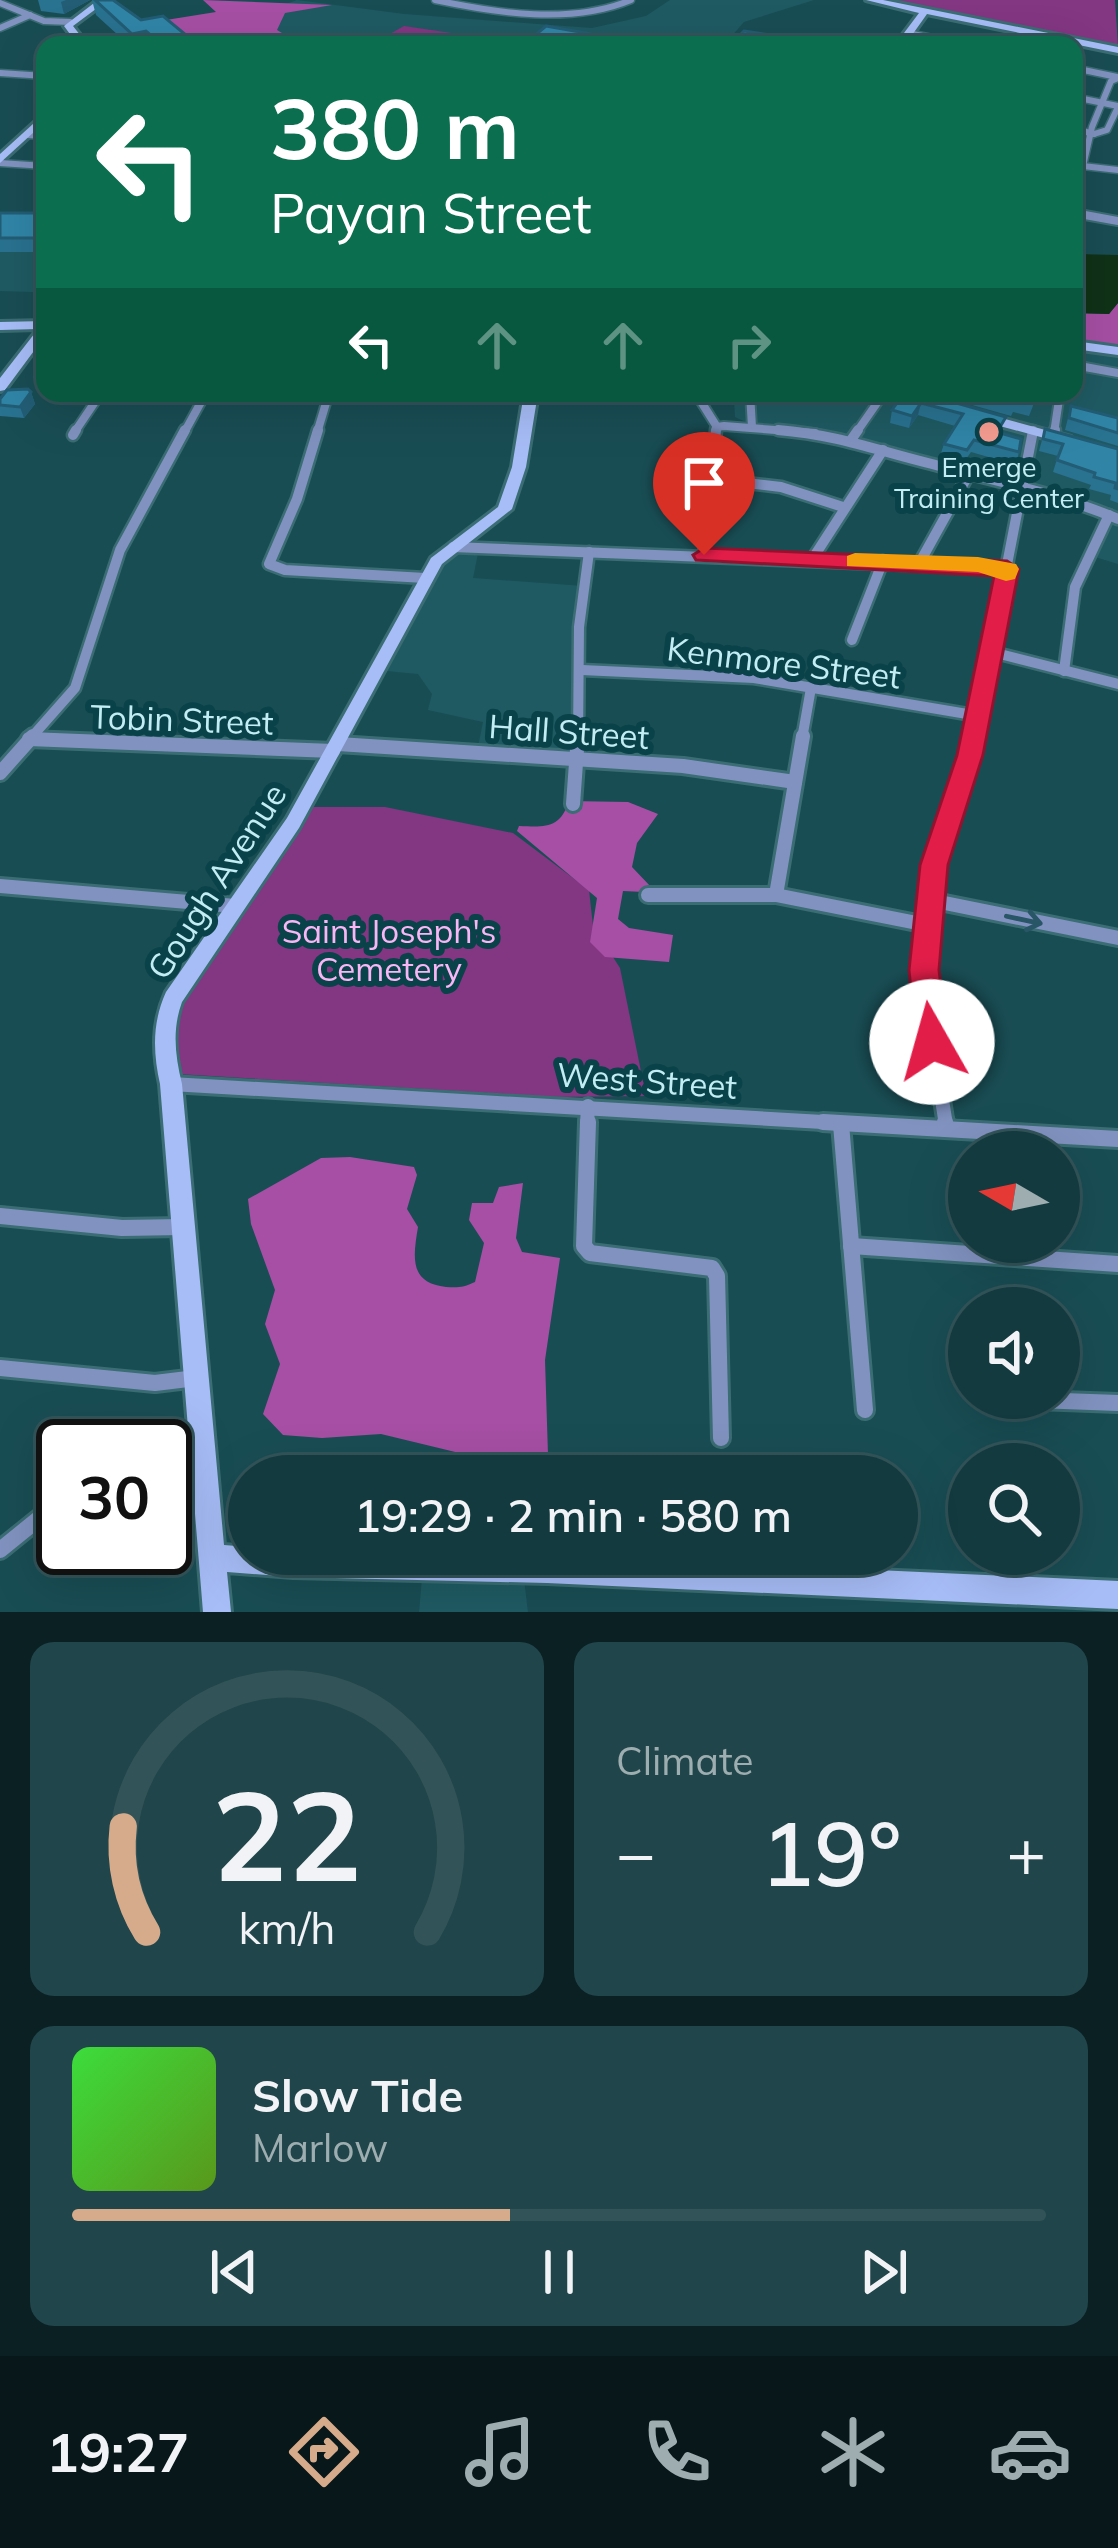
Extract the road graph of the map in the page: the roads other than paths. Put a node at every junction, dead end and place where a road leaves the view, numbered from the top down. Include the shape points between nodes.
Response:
1 (435, 0) edge
2 (551, 0) edge
3 (631, 0) edge
4 (870, 0) edge
5 (102, 1) edge
6 (0, 2) edge
7 (545, 10) junction
8 (925, 11) junction
9 (30, 14) junction
10 (69, 26) junction
11 (0, 28) edge
12 (908, 33) junction
13 (76, 36) edge
14 (906, 36) edge
15 (922, 36) edge
16 (1049, 36) edge
17 (1083, 43) edge
18 (1118, 50) edge
19 (1083, 70) edge
20 (0, 73) edge
21 (36, 76) edge
22 (1118, 78) edge
23 (1083, 99) edge
24 (1102, 103) junction
25 (1118, 106) edge
26 (36, 125) edge
27 (1083, 131) edge
28 (26, 134) junction
29 (1094, 134) junction
30 (36, 135) edge
31 (1083, 157) edge
32 (0, 162) edge
33 (36, 165) edge
34 (1083, 166) edge
35 (1118, 170) edge
36 (1083, 215) edge
37 (1118, 221) edge
38 (0, 326) edge
39 (36, 326) edge
40 (36, 338) edge
41 (1083, 348) edge
42 (1118, 351) edge
43 (1083, 366) edge
44 (1118, 373) edge
45 (0, 387) edge
46 (95, 402) edge
47 (201, 402) edge
48 (326, 402) edge
49 (529, 402) edge
50 (701, 402) edge
51 (751, 402) edge
52 (878, 402) edge
53 (1059, 402) edge
54 (976, 414) edge
55 (717, 427) junction
56 (752, 427) junction
57 (1033, 430) junction
58 (73, 435) dead end
59 (1054, 436) junction
60 (851, 440) junction
61 (1074, 442) edge
62 (883, 450) junction
63 (970, 472) junction
64 (712, 479) junction
65 (1024, 484) junction
66 (843, 506) junction
67 (1114, 517) edge
68 (453, 547) junction
69 (589, 552) junction
70 (704, 555) junction
71 (813, 558) junction
72 (883, 561) junction
73 (920, 562) junction
74 (1007, 569) junction
75 (425, 578) junction
76 (852, 640) dead end
77 (992, 652) junction
78 (581, 670) junction
79 (1064, 671) junction
80 (1118, 684) edge
81 (811, 688) junction
82 (979, 716) junction
83 (29, 739) junction
84 (335, 747) junction
85 (575, 759) junction
86 (0, 773) edge
87 (795, 782) junction
88 (573, 804) dead end
89 (0, 886) edge
90 (648, 895) dead end
91 (776, 895) junction
92 (930, 900) junction
93 (235, 907) junction
94 (927, 925) junction
95 (1118, 938) edge
96 (171, 1084) junction
97 (588, 1106) junction
98 (841, 1124) junction
99 (946, 1128) junction
100 (1118, 1138) edge
101 (0, 1216) edge
102 (181, 1227) junction
103 (851, 1246) junction
104 (1118, 1264) edge
105 (0, 1368) edge
106 (197, 1378) junction
107 (1080, 1402) edge
108 (1118, 1403) edge
109 (866, 1410) dead end
110 (721, 1438) dead end
111 (192, 1458) edge
112 (204, 1458) junction
113 (36, 1521) edge
114 (0, 1550) edge
115 (212, 1557) junction
116 (1118, 1595) edge
117 (217, 1612) edge

1 - 7 street
2 - 7 street
3 - 7 street via 596,11
4 - 8 street
5 - 10 street
6 - 9 street
8 - 12 street
8 - 16 street
9 - 10 street
9 - 11 street
10 - 13 street
12 - 14 street
12 - 15 street
17 - 18 street
19 - 22 street
20 - 21 street
22 - 24 street
23 - 24 street
24 - 25 street
24 - 29 street
25 - 29 street via 1108,130
26 - 28 street
27 - 29 street
28 - 30 street
28 - 32 street
29 - 31 street
32 - 33 street
34 - 35 street
36 - 37 street
38 - 39 street
40 - 45 street
41 - 42 street
43 - 44 street
46 - 58 street
47 - 83 street via 120,550 76,688
48 - 75 street via 269,565
49 - 68 street, Gough Avenue via 507,505
50 - 55 street
51 - 56 street
52 - 60 street
53 - 59 street
54 - 57 street
55 - 56 street
55 - 64 street
56 - 60 street
57 - 59 street
57 - 65 street
59 - 61 street
60 - 62 street
62 - 63 street
62 - 66 street
63 - 65 street
63 - 73 street
64 - 66 street via 781,487
64 - 70 street
65 - 67 street
65 - 74 street
66 - 71 street
67 - 79 street via 1075,587
68 - 69 street
68 - 75 street, Gough Avenue
69 - 70 street
69 - 78 street
70 - 71 street
71 - 72 street
72 - 73 street
72 - 76 street
73 - 74 street
74 - 77 street
75 - 84 street, Gough Avenue
77 - 79 street
77 - 82 street
78 - 81 street, Kenmore Street
78 - 85 street
79 - 80 street
81 - 82 street, Kenmore Street
81 - 87 street
82 - 92 street
83 - 84 street, Tobin Street
83 - 86 street
84 - 85 street, Hall Street
84 - 93 street, Gough Avenue
85 - 87 street, Hall Street
85 - 88 street
87 - 91 street
89 - 93 street
90 - 91 street
91 - 94 street
92 - 94 street
92 -> 95 street
93 - 96 street, Gough Avenue via 166,1017
94 - 99 street via 924,987
96 - 97 street, West Street
96 - 102 street, Gough Avenue
97 - 98 street, West Street
97 - 110 street via 584,1246 693,1263 717,1276
98 - 99 street, West Street
98 - 103 street
99 - 100 street, West Street
101 - 102 street
102 - 106 street, Gough Avenue
103 - 104 street
103 - 109 street
105 - 106 street via 155,1383
106 - 112 street, Gough Avenue
107 - 108 street
111 - 112 street
112 - 115 street, Gough Avenue
113 - 114 street
115 - 116 street
115 - 117 street, Gough Avenue

